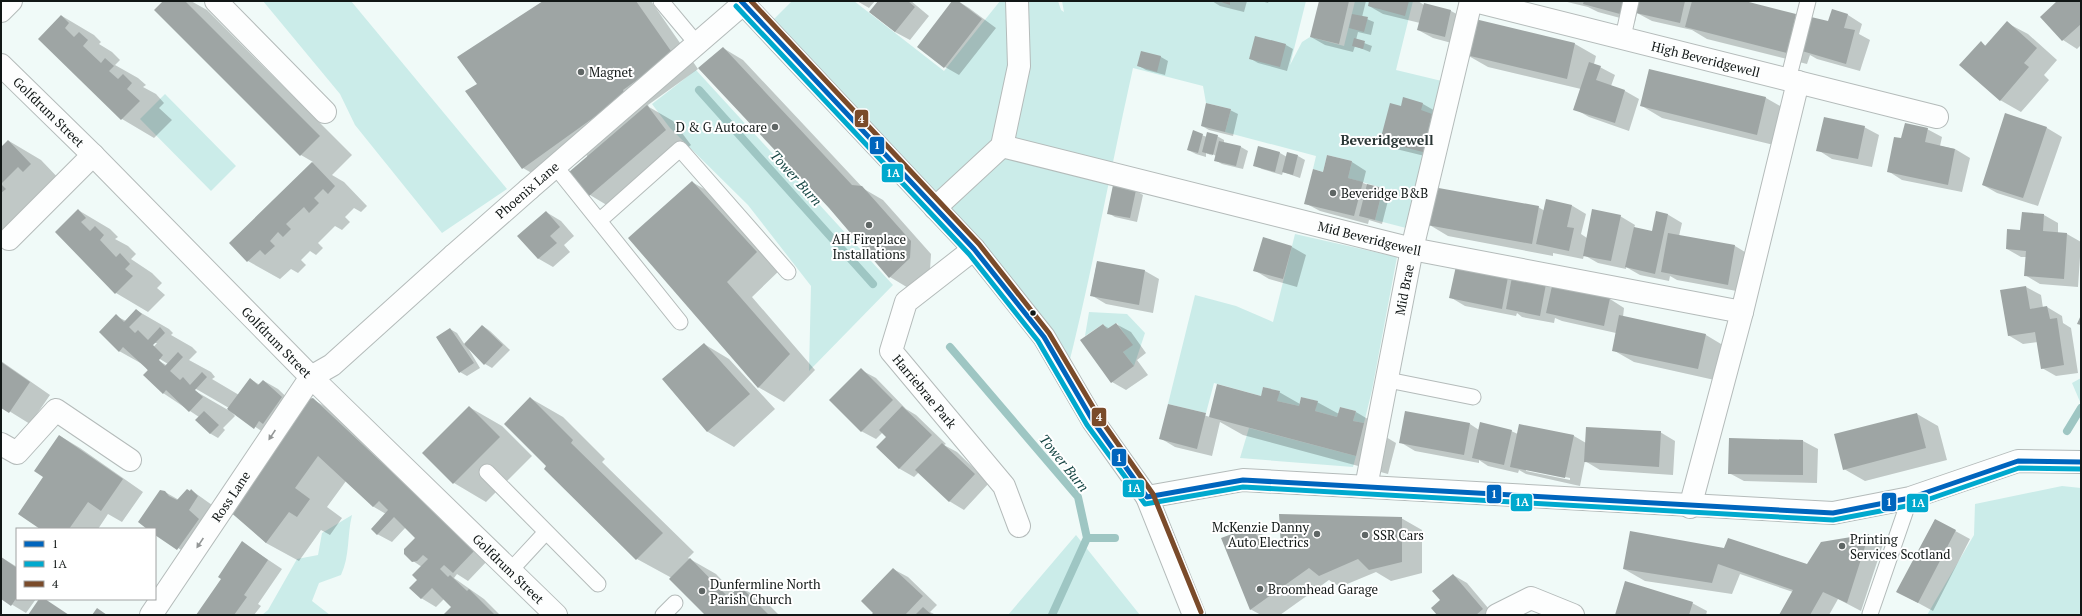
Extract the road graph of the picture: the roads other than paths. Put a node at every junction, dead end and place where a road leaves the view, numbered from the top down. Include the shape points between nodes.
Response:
1 (11, 1) edge
2 (216, 1) edge
3 (661, 1) edge
4 (1017, 1) edge
5 (1471, 1) edge
6 (1476, 1) edge
7 (1631, 1) edge
8 (1808, 1) edge
9 (742, 2) edge
10 (1, 11) edge
11 (1623, 37) junction
12 (697, 44) junction
13 (1, 65) edge
14 (1793, 81) junction
15 (325, 112) dead end
16 (1937, 117) dead end
17 (1002, 146) junction
18 (93, 155) junction
19 (555, 166) junction
20 (935, 208) junction
21 (599, 221) junction
22 (9, 239) dead end
23 (974, 249) junction
24 (1412, 249) junction
25 (788, 272) dead end
26 (1742, 312) junction
27 (680, 322) dead end
28 (311, 377) junction
29 (1388, 380) junction
30 (1473, 397) dead end
31 (1, 444) edge
32 (130, 460) dead end
33 (2081, 462) edge
34 (487, 472) dead end
35 (1366, 487) junction
36 (1147, 496) junction
37 (1910, 498) junction
38 (1690, 507) junction
39 (1019, 526) dead end
40 (546, 532) junction
41 (510, 571) junction
42 (598, 584) dead end
43 (675, 603) dead end
44 (1870, 614) dead end
45 (151, 615) edge
46 (556, 615) edge
47 (663, 615) edge
48 (1194, 615) edge
49 (1497, 615) edge
50 (1573, 615) edge

1 - 10 street
2 - 15 street
3 - 12 lane
4 - 17 street via 1019,66
5 - 24 street, Mid Brae
6 - 11 street, High Beveridgewell
7 - 11 lane
8 - 14 lane
9 - 12 street, Phoenix Lane
9 - 20 street
11 - 14 street, High Beveridgewell
12 - 19 street, Phoenix Lane
13 - 18 street, Golfdrum Street
14 - 16 street, High Beveridgewell
14 - 26 street
17 - 20 street
17 - 24 street, Mid Beveridgewell
18 - 22 street
18 - 28 street, Golfdrum Street
19 - 21 lane
19 - 28 street, Phoenix Lane via 332,365
20 - 23 street
21 - 25 lane via 680,149
21 - 27 lane
23 - 36 street via 1044,337 1093,421
23 - 39 street, Harriebrae Park via 906,302 891,351 1004,486
24 - 26 street, Mid Beveridgewell
24 - 29 street, Mid Brae
26 - 38 street
28 - 41 street, Golfdrum Street
28 -> 45 street, Ross Lane
29 - 30 lane
29 - 35 street, Mid Brae
31 - 32 street via 17,453 56,410
33 - 37 street via 2018,461
34 - 40 lane
35 - 36 street via 1242,480
35 - 38 street
36 - 48 street
37 - 38 street via 1833,514
37 - 44 lane
40 - 41 lane
40 - 42 lane
41 - 46 street, Golfdrum Street
43 - 47 lane
49 - 50 street via 1531,598

